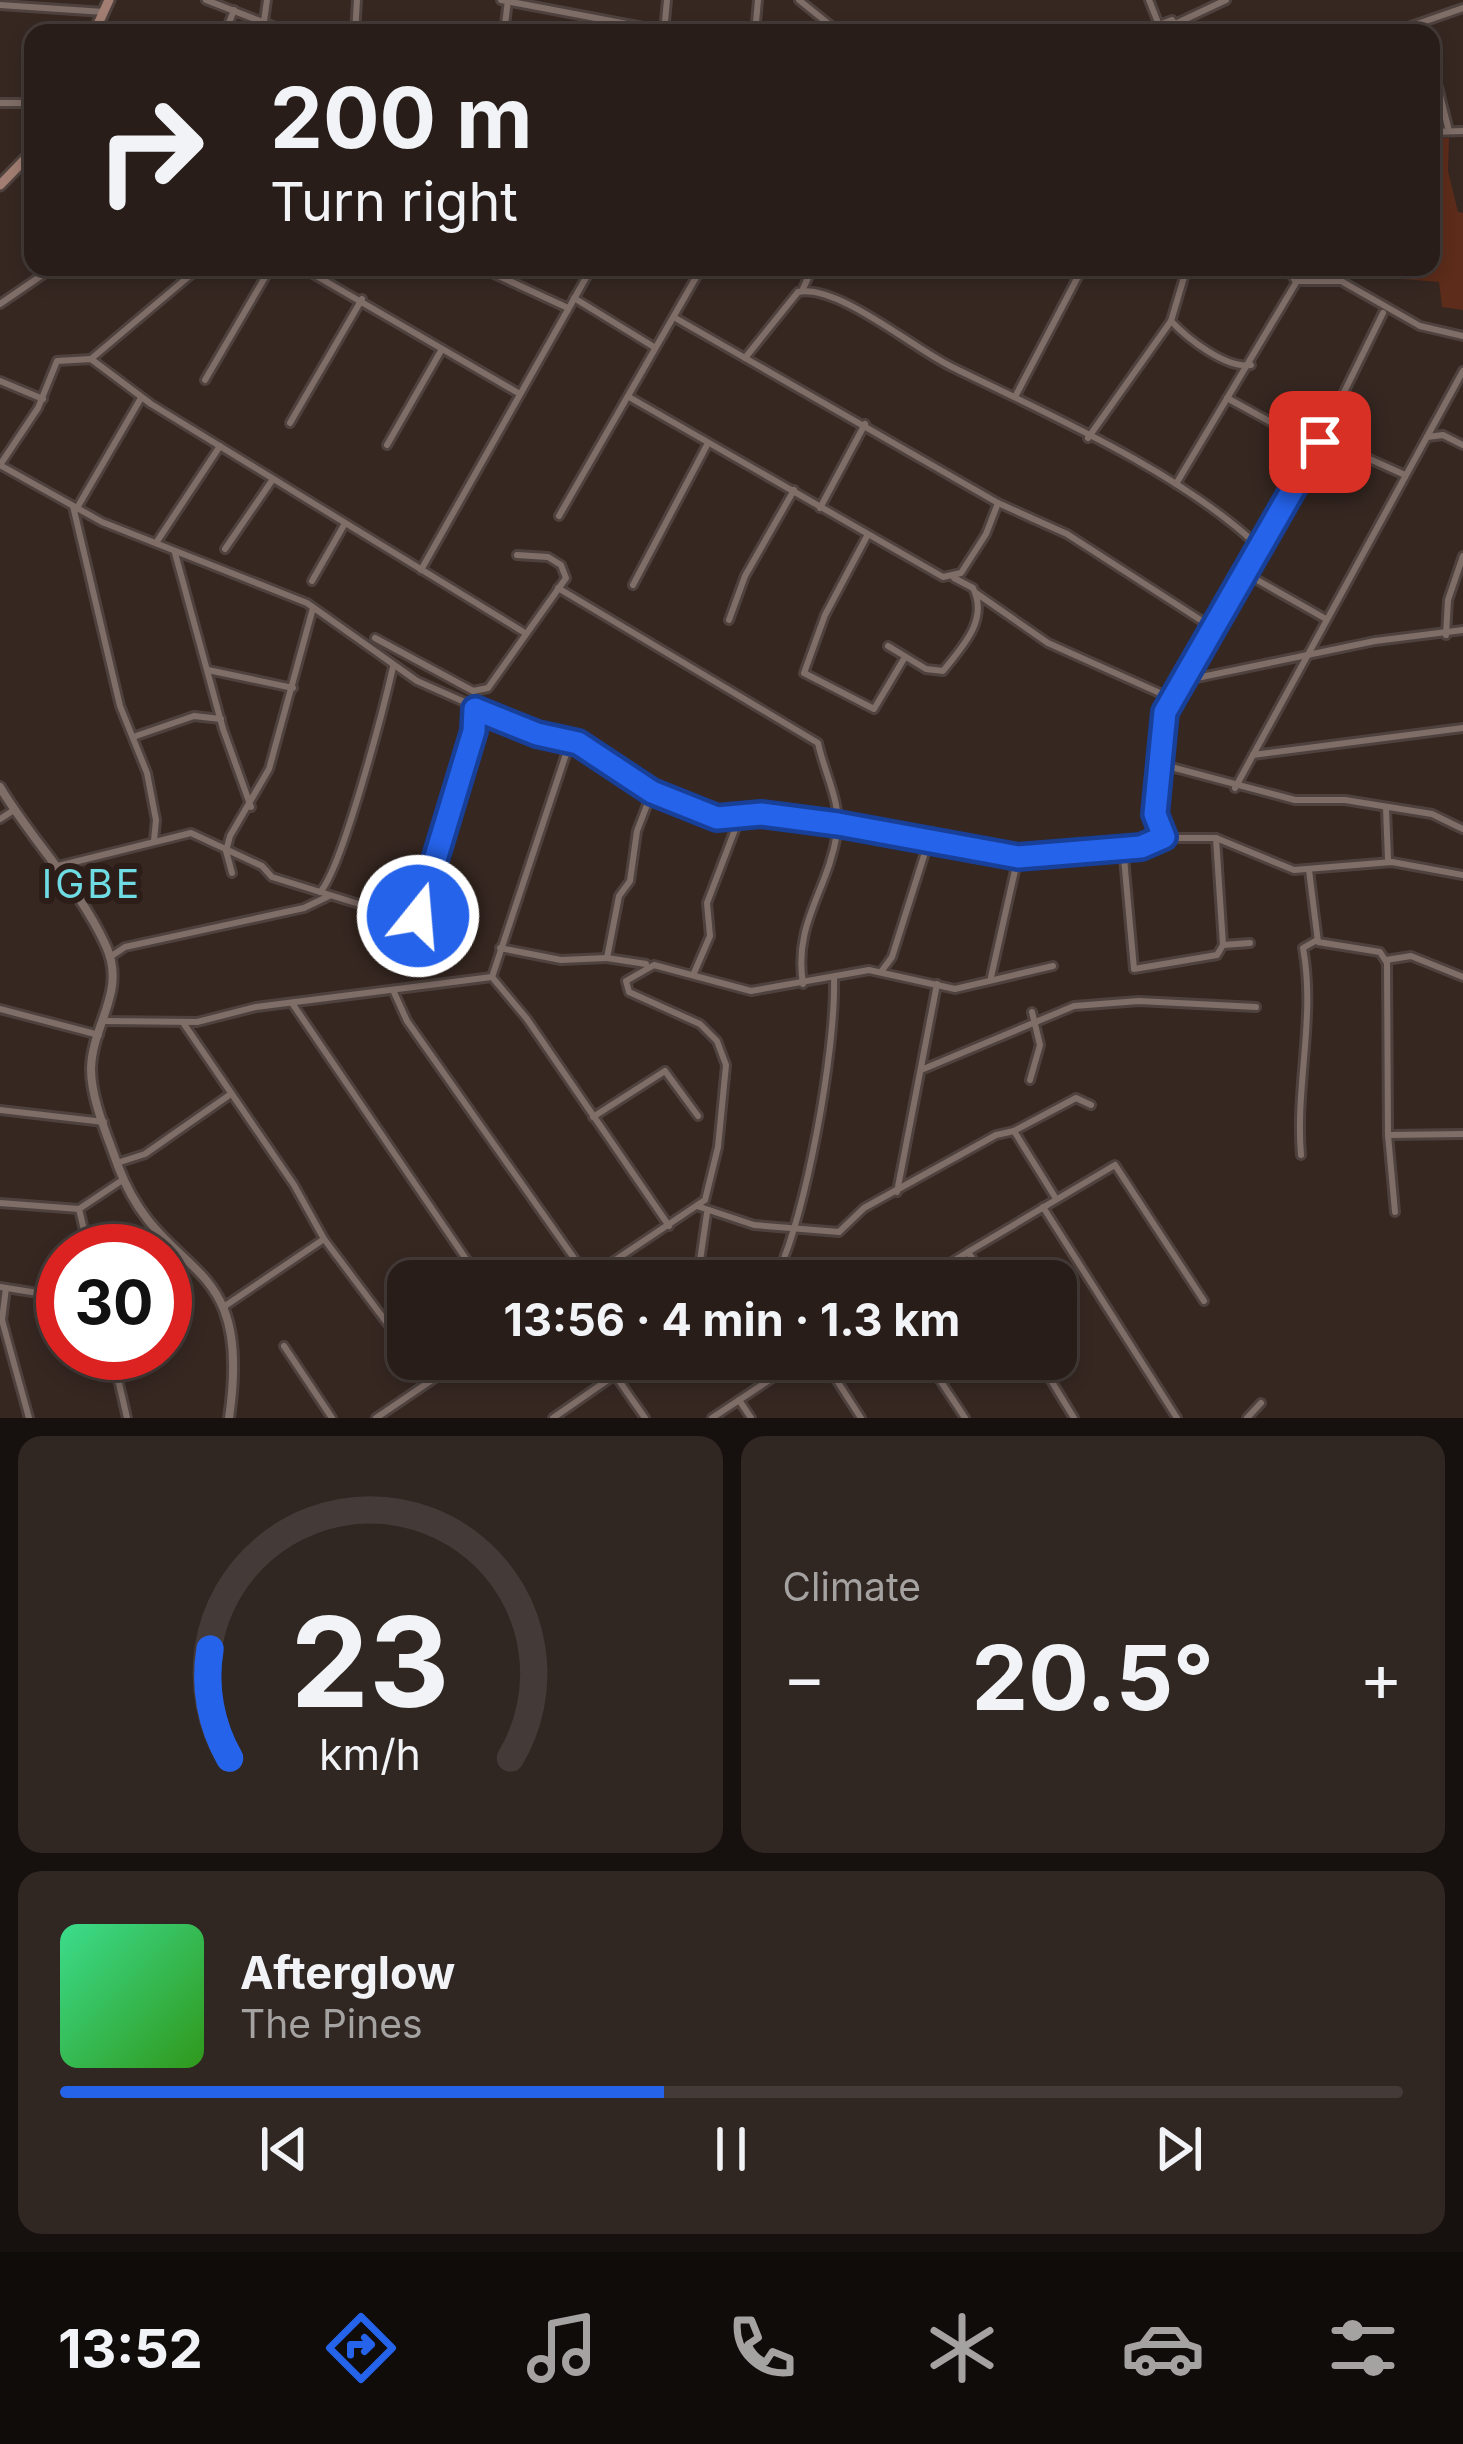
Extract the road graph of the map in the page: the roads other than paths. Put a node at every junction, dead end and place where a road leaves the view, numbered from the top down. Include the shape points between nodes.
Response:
1 (109, 0) edge
2 (206, 0) edge
3 (267, 0) edge
4 (506, 0) edge
5 (799, 0) edge
6 (1226, 0) edge
7 (0, 5) edge
8 (1463, 8) edge
9 (234, 10) junction
10 (104, 12) junction
11 (264, 21) junction
12 (98, 24) edge
13 (229, 24) edge
14 (271, 24) edge
15 (624, 24) edge
16 (829, 24) edge
17 (1175, 24) edge
18 (1416, 24) edge
19 (1440, 96) edge
20 (1440, 131) edge
21 (1449, 131) junction
22 (1463, 131) edge
23 (24, 160) edge
24 (0, 185) edge
25 (41, 276) edge
26 (189, 276) edge
27 (266, 276) edge
28 (322, 276) edge
29 (499, 276) edge
30 (587, 276) edge
31 (698, 276) edge
32 (809, 276) edge
33 (1079, 276) edge
34 (1184, 276) edge
35 (1292, 276) edge
36 (1296, 282) junction
37 (802, 291) junction
38 (574, 298) junction
39 (362, 299) junction
40 (1377, 301) junction
41 (0, 304) edge
42 (568, 308) junction
43 (1394, 311) junction
44 (1383, 313) junction
45 (676, 319) junction
46 (1171, 321) junction
47 (1463, 336) edge
48 (654, 347) junction
49 (442, 349) junction
50 (746, 358) junction
51 (91, 359) junction
52 (1251, 365) junction
53 (1241, 367) junction
54 (1463, 371) edge
55 (1242, 377) junction
56 (206, 380) dead end
57 (0, 381) edge
58 (520, 394) junction
59 (1016, 395) junction
60 (629, 397) junction
61 (141, 398) junction
62 (1227, 398) junction
63 (43, 399) junction
64 (1436, 422) junction
65 (290, 423) dead end
66 (865, 424) junction
67 (1443, 435) junction
68 (1426, 437) junction
69 (1087, 438) junction
70 (1307, 442) junction
71 (1322, 442) junction
72 (708, 443) junction
73 (387, 445) dead end
74 (1463, 445) edge
75 (220, 446) junction
76 (1306, 463) junction
77 (1406, 475) junction
78 (273, 479) junction
79 (1176, 484) junction
80 (794, 490) junction
81 (998, 503) junction
82 (75, 507) junction
83 (820, 508) junction
84 (559, 516) dead end
85 (344, 525) junction
86 (867, 536) junction
87 (156, 543) junction
88 (1259, 547) junction
89 (224, 549) dead end
90 (175, 552) junction
91 (517, 555) dead end
92 (1463, 556) edge
93 (421, 570) junction
94 (1243, 572) junction
95 (954, 578) junction
96 (312, 581) dead end
97 (633, 585) dead end
98 (558, 588) junction
99 (976, 592) junction
100 (313, 608) junction
101 (1326, 619) junction
102 (729, 620) dead end
103 (1213, 628) junction
104 (1463, 630) edge
105 (525, 633) junction
106 (1446, 635) junction
107 (375, 638) dead end
108 (888, 646) dead end
109 (905, 656) junction
110 (1304, 656) junction
111 (393, 667) junction
112 (208, 670) junction
113 (1184, 681) junction
114 (293, 688) junction
115 (1171, 698) junction
116 (475, 709) junction
117 (218, 715) junction
118 (127, 722) junction
119 (152, 728) junction
120 (1463, 728) edge
121 (132, 737) junction
122 (571, 740) junction
123 (1252, 755) junction
124 (1160, 764) junction
125 (0, 787) edge
126 (1235, 788) junction
127 (652, 792) junction
128 (252, 801) junction
129 (1386, 808) junction
130 (14, 810) junction
131 (0, 819) edge
132 (736, 821) junction
133 (838, 825) junction
134 (1463, 830) edge
135 (932, 832) dead end
136 (1164, 837) junction
137 (909, 838) junction
138 (1216, 838) junction
139 (154, 841) junction
140 (928, 843) junction
141 (1124, 847) junction
142 (226, 851) junction
143 (1018, 857) junction
144 (1388, 859) dead end
145 (58, 866) junction
146 (1309, 870) junction
147 (232, 873) dead end
148 (1463, 875) edge
149 (325, 892) junction
150 (1317, 940) junction
151 (1250, 943) dead end
152 (1223, 945) junction
153 (500, 948) junction
154 (110, 957) junction
155 (607, 958) junction
156 (1386, 960) junction
157 (650, 965) junction
158 (1053, 966) dead end
159 (881, 972) junction
160 (694, 974) junction
161 (991, 976) junction
162 (492, 977) junction
163 (1463, 977) edge
164 (834, 978) junction
165 (802, 984) junction
166 (938, 984) junction
167 (393, 990) junction
168 (292, 1004) junction
169 (1256, 1007) dead end
170 (0, 1009) edge
171 (1033, 1016) junction
172 (104, 1021) junction
173 (182, 1022) junction
174 (99, 1035) junction
175 (921, 1070) junction
176 (1030, 1080) dead end
177 (228, 1096) junction
178 (1091, 1105) dead end
179 (0, 1110) edge
180 (698, 1116) dead end
181 (593, 1118) junction
182 (104, 1122) junction
183 (1014, 1131) junction
184 (1463, 1134) edge
185 (1388, 1135) junction
186 (1301, 1155) dead end
187 (117, 1163) junction
188 (124, 1179) junction
189 (897, 1192) junction
190 (1055, 1197) junction
191 (0, 1202) edge
192 (697, 1206) junction
193 (1042, 1207) junction
194 (80, 1210) junction
195 (707, 1211) junction
196 (1395, 1212) dead end
197 (83, 1224) edge
198 (669, 1226) junction
199 (793, 1228) junction
200 (324, 1239) junction
201 (968, 1252) junction
202 (467, 1260) edge
203 (572, 1260) edge
204 (617, 1260) edge
205 (701, 1260) edge
206 (782, 1260) edge
207 (955, 1260) edge
208 (973, 1260) edge
209 (3, 1287) edge
210 (36, 1292) edge
211 (1204, 1301) dead end
212 (225, 1306) junction
213 (387, 1323) edge
214 (284, 1346) dead end
215 (118, 1380) edge
216 (430, 1380) edge
217 (608, 1380) edge
218 (617, 1380) edge
219 (769, 1380) edge
220 (837, 1380) edge
221 (940, 1380) edge
222 (1050, 1380) edge
223 (739, 1400) junction
224 (1261, 1403) dead end
225 (29, 1418) edge
226 (127, 1418) edge
227 (230, 1418) edge
228 (332, 1418) edge
229 (376, 1418) edge
230 (553, 1418) edge
231 (645, 1418) edge
232 (712, 1418) edge
233 (751, 1418) edge
234 (861, 1418) edge
235 (965, 1418) edge
236 (1074, 1418) edge
237 (1178, 1418) edge
238 (1247, 1418) edge

1 - 10 main road
2 - 9 street
3 - 11 street
4 - 15 street
5 - 16 street
6 - 17 street
7 - 10 street
8 - 18 street
9 - 11 street
9 - 13 street
10 - 12 main road
11 - 14 street
19 - 21 street
20 - 21 street
21 - 22 street
23 - 24 main road
25 - 41 street
26 - 51 street
27 - 56 street
28 - 39 street
29 - 42 street
30 - 38 street
31 - 45 street
32 - 37 street
33 - 59 street
34 - 46 street
35 - 36 street
36 - 40 street via 1333,279
36 - 52 street
37 - 50 street
37 - 59 street via 825,295
38 - 42 street
38 - 48 street
39 - 49 street
39 - 65 street
40 - 43 street
40 - 44 street
42 - 58 street
43 - 44 street
43 - 47 street
44 - 71 street
45 - 48 street
45 - 50 street
46 - 53 street
46 - 69 street
48 - 60 street
49 - 58 street
49 - 73 street
50 - 66 street
51 - 61 street
51 - 63 street via 60,358
52 - 53 street
52 - 55 street
53 - 55 street
54 - 64 street
55 - 62 street
57 - 63 street
58 - 93 street
59 - 69 street
60 - 72 street
60 - 84 street
61 - 75 street
61 - 82 street
62 - 70 street
62 - 79 street
63 - 82 street via 0,465
64 - 67 street
64 - 68 street
66 - 81 street
66 - 83 street
67 - 68 street
67 - 74 street
68 - 77 street
69 - 79 street
70 - 71 street
70 - 76 street
71 - 76 street
71 - 77 street
72 - 80 street
72 - 97 street
75 - 78 street
75 - 87 street
76 - 88 street
77 - 101 street
78 - 85 street
78 - 89 street
79 - 88 street
80 - 83 street
80 - 102 street
81 - 95 street
81 - 103 street via 1067,534
82 - 87 street
82 - 118 street
83 - 86 street
85 - 93 street
85 - 96 street
86 - 95 street
86 - 109 street via 802,669 874,709
87 - 90 street
88 - 94 street
90 - 100 street
90 - 112 street
91 - 98 street via 561,565 566,578
92 - 106 street
93 - 105 street
94 - 101 street
94 - 103 street
95 - 99 street
98 - 105 street
98 - 133 street via 815,738
99 - 109 street via 973,628 943,671
99 - 115 street via 1048,643
100 - 111 street
100 - 114 street
101 - 110 street
103 - 113 street
104 - 106 street
105 - 107 street via 496,682 481,692
106 - 110 street
108 - 109 street
110 - 113 street
110 - 123 street
111 - 116 street
111 - 149 street via 379,737
112 - 114 street
112 - 117 street
113 - 115 street
114 - 128 street
115 - 124 street
116 - 122 street
116 - 149 street via 418,916
117 - 119 street
117 - 128 street
118 - 119 street
118 - 121 street
119 - 121 street
120 - 123 street
121 - 139 street via 147,773
122 - 127 street
122 - 153 street
123 - 126 street
124 - 126 street
124 - 136 street via 1156,823
125 - 130 street
126 - 129 street
127 - 132 street
127 - 155 street
128 - 142 street
129 - 134 street via 1432,814
129 - 144 street
130 - 131 street
130 - 145 street
132 - 133 street via 761,814
132 - 160 street via 707,903 709,943
133 - 137 street
133 - 165 street via 799,939
135 - 137 street
136 - 138 street
136 - 141 street
137 - 140 street
138 - 146 street via 1273,865
138 - 152 street
139 - 142 street via 191,832
139 - 145 street
140 - 143 street
140 - 159 street
141 - 143 street
141 - 152 street via 1134,969 1217,955
142 - 147 street
142 - 149 street via 272,877
143 - 161 street
145 - 154 street
146 - 148 street via 1392,862
146 - 150 street
149 - 154 street via 304,908 124,946
150 - 156 street via 1380,952
150 - 186 street via 1303,949
151 - 152 street
153 - 155 street via 561,960
153 - 162 street
154 - 172 street via 114,987
155 - 157 street
156 - 163 street via 1411,956
156 - 185 street
157 - 160 street
157 - 192 street via 626,982 629,992 700,1024 726,1065 711,1189
158 - 161 street
159 - 164 street
159 - 166 street
160 - 165 street via 751,991
161 - 166 street via 963,988
162 - 167 street
162 - 181 street
164 - 165 street
164 - 199 street via 826,1070
166 - 175 street
167 - 168 street
167 - 203 street
168 - 173 street
168 - 202 street
169 - 171 street via 1097,1003
170 - 174 street
171 - 175 street
171 - 176 street via 1039,1065
172 - 173 street
172 - 174 street
173 - 177 street
174 - 182 street via 91,1068
175 - 189 street
177 - 187 street via 145,1154
177 - 200 street via 295,1185
178 - 183 street via 1076,1098
179 - 182 street
180 - 181 street via 665,1071
181 - 198 street
182 - 187 street
183 - 189 street
183 - 190 street
184 - 185 street
185 - 196 street
187 - 188 street
188 - 194 street
188 - 212 street via 146,1217 204,1273
189 - 199 street via 839,1232
190 - 193 street
190 - 211 street via 1114,1165
191 - 194 street
192 - 195 street
192 - 198 street
193 - 201 street
193 - 237 street
194 - 197 street
195 - 199 street
195 - 205 street
198 - 204 street
199 - 206 street
200 - 212 street
200 - 213 street
201 - 207 street
201 - 208 street
209 - 210 street
209 - 225 street via 2,1320
212 - 227 street via 235,1347
214 - 228 street
215 - 226 street
216 - 229 street
217 - 230 street
218 - 231 street
219 - 223 street
220 - 234 street
221 - 235 street
222 - 236 street
223 - 232 street
223 - 233 street
224 - 238 street

